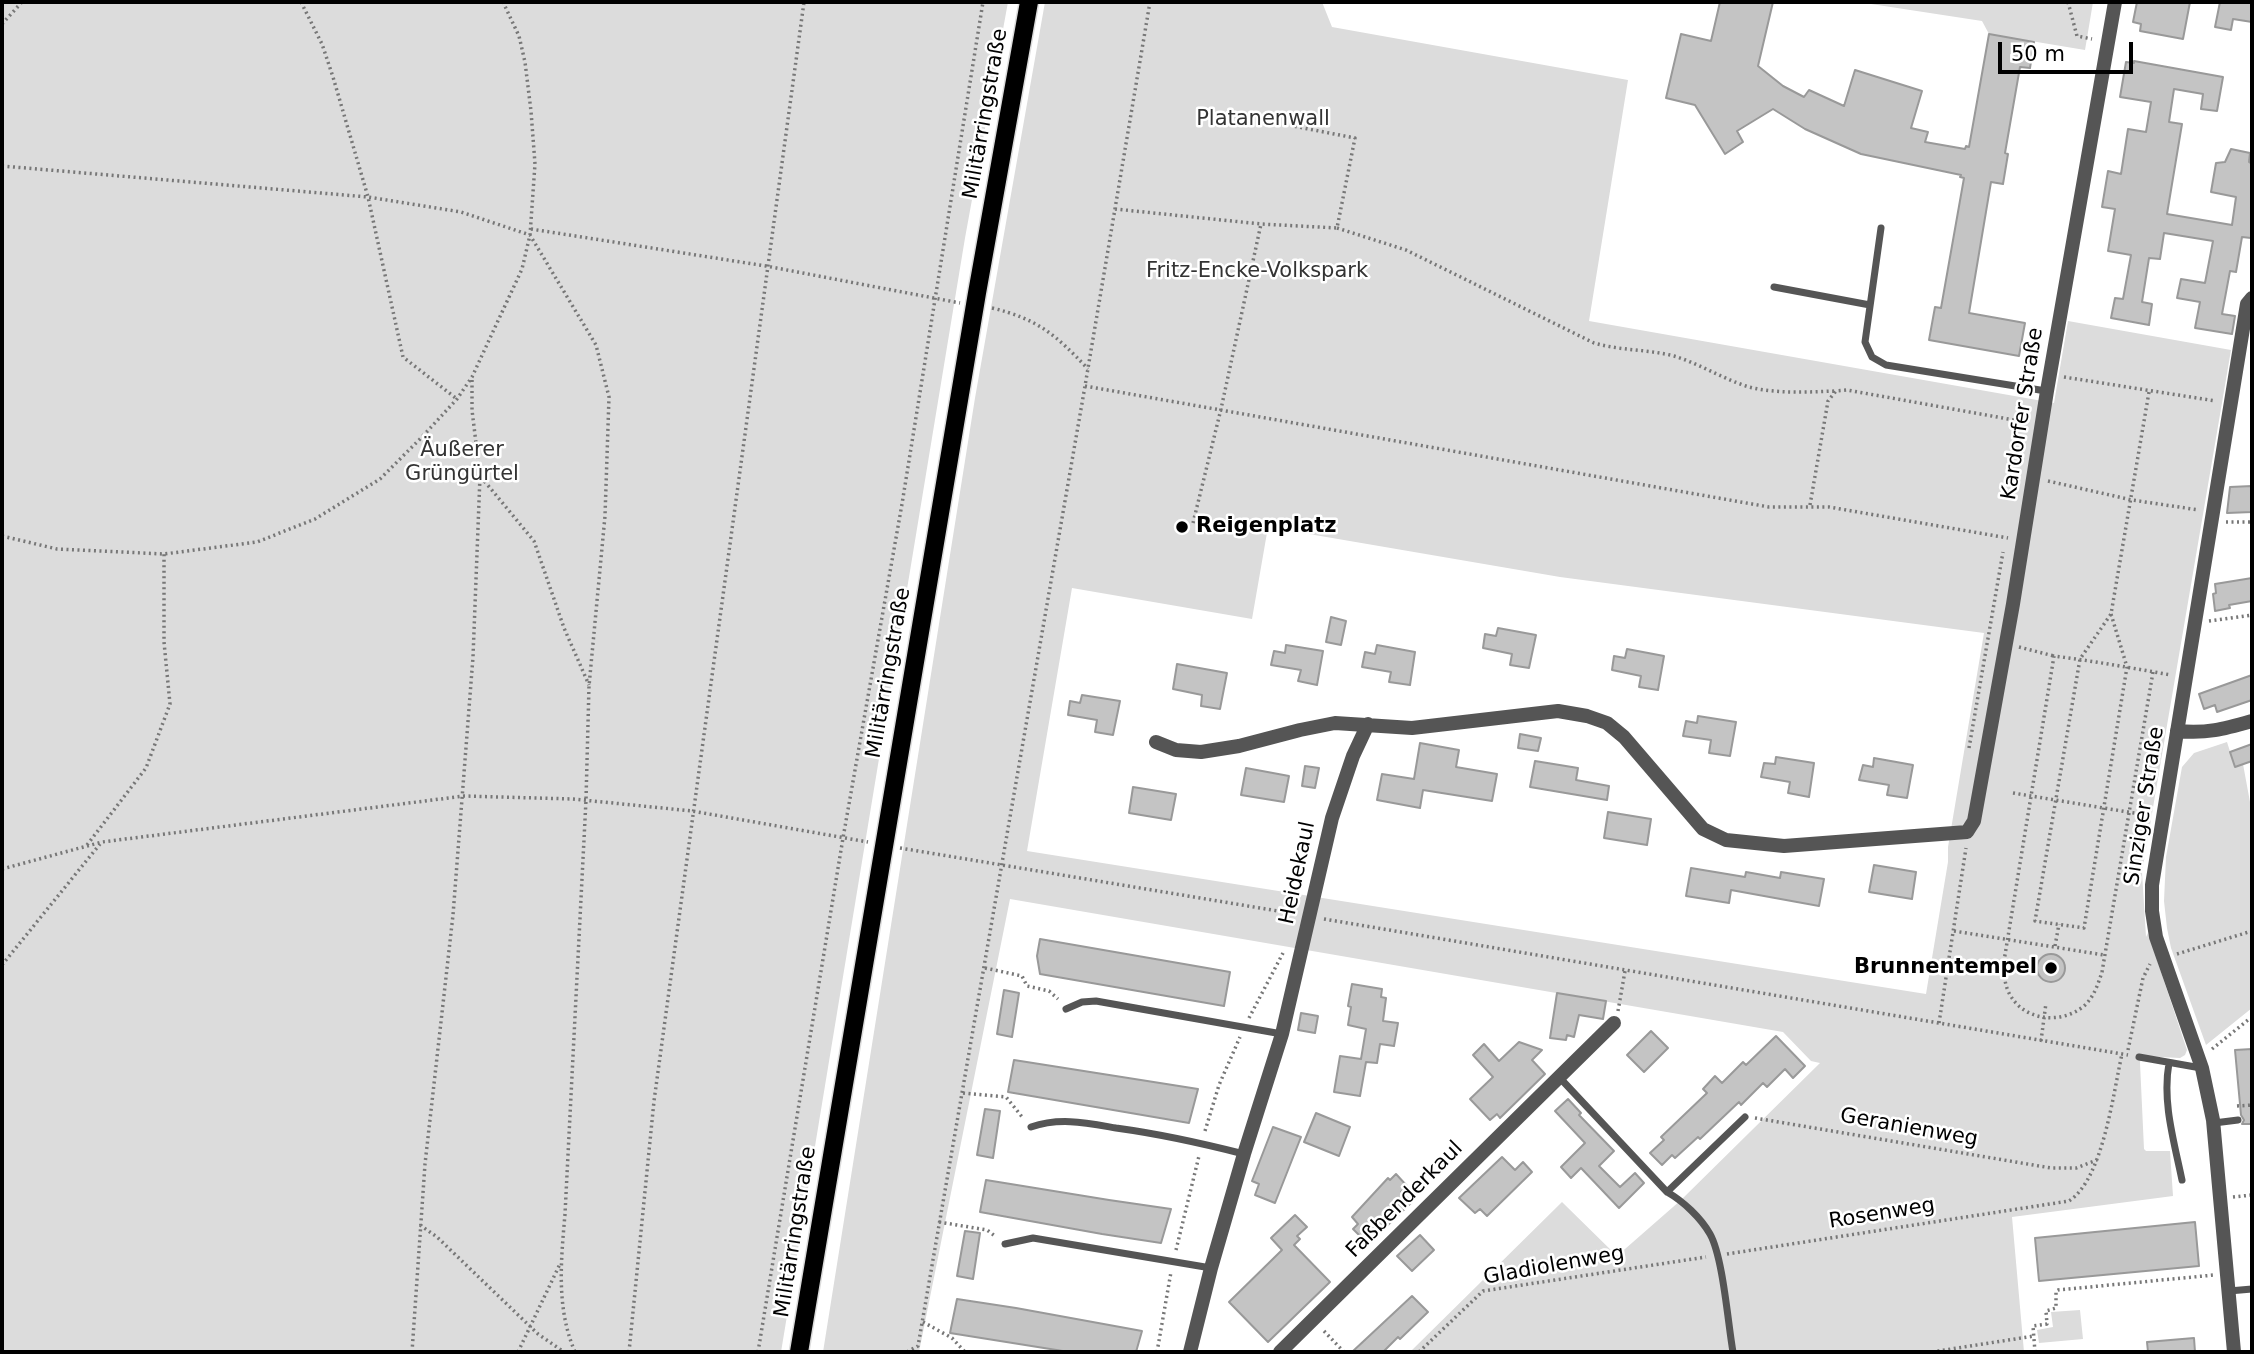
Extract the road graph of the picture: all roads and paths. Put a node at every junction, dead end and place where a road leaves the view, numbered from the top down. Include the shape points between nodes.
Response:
1 (22, 2) edge
2 (301, 2) edge
3 (503, 2) edge
4 (803, 2) edge
5 (983, 2) edge
6 (1029, 2) edge
7 (1150, 2) edge
8 (2068, 2) edge
9 (2115, 2) edge
10 (2, 24) edge
11 (2107, 42) junction
12 (1293, 126) dead end
13 (2, 166) edge
14 (368, 197) junction
15 (1115, 209) junction
16 (1261, 223) junction
17 (1337, 228) junction
18 (1881, 228) dead end
19 (531, 229) junction
20 (530, 235) junction
21 (766, 267) junction
22 (1774, 288) dead end
23 (935, 299) junction
24 (2250, 301) edge
25 (975, 304) junction
26 (1870, 305) junction
27 (1088, 369) junction
28 (2050, 375) junction
29 (471, 377) junction
30 (1085, 386) junction
31 (1836, 391) junction
32 (2047, 391) junction
33 (2149, 392) junction
34 (457, 399) junction
35 (2232, 404) junction
36 (1221, 409) junction
37 (2025, 422) dead end
38 (480, 476) junction
39 (2033, 477) junction
40 (2132, 500) junction
41 (1810, 505) junction
42 (2214, 517) junction
43 (2252, 522) edge
44 (1193, 523) dead end
45 (2, 536) edge
46 (2024, 541) junction
47 (164, 554) junction
48 (2111, 614) junction
49 (2252, 615) edge
50 (2197, 619) junction
51 (2006, 643) junction
52 (2054, 656) junction
53 (2080, 660) junction
54 (2127, 667) junction
55 (2153, 672) junction
56 (2187, 678) junction
57 (589, 686) junction
58 (2252, 721) edge
59 (1368, 724) junction
60 (2177, 731) junction
61 (1156, 743) dead end
62 (2013, 793) dead end
63 (2031, 795) junction
64 (464, 796) junction
65 (586, 800) junction
66 (2056, 800) junction
67 (2104, 808) junction
68 (692, 811) junction
69 (2128, 812) junction
70 (2146, 815) dead end
71 (1967, 832) junction
72 (843, 838) junction
73 (102, 842) junction
74 (88, 845) junction
75 (883, 845) junction
76 (1001, 865) junction
77 (2, 869) edge
78 (1310, 917) junction
79 (2059, 924) junction
80 (1295, 925) dead end
81 (1954, 930) junction
82 (2006, 938) junction
83 (1287, 946) dead end
84 (2055, 947) junction
85 (2104, 955) junction
86 (2, 965) edge
87 (985, 968) junction
88 (1625, 971) junction
89 (2046, 1003) dead end
90 (1066, 1009) joint
91 (2043, 1018) junction
92 (2252, 1020) edge
93 (1614, 1023) joint
94 (1939, 1023) junction
95 (1244, 1027) junction
96 (1282, 1034) junction
97 (2041, 1041) junction
98 (2122, 1055) junction
99 (2139, 1058) joint
100 (2169, 1063) junction
101 (2201, 1065) junction
102 (1558, 1077) junction
103 (963, 1093) junction
104 (1745, 1117) dead end
105 (1762, 1118) dead end
106 (2238, 1121) dead end
107 (2214, 1123) junction
108 (1031, 1127) joint
109 (1202, 1143) junction
110 (1244, 1154) junction
111 (2097, 1160) junction
112 (2182, 1180) dead end
113 (1667, 1192) junction
114 (939, 1222) junction
115 (420, 1225) junction
116 (1005, 1244) joint
117 (1717, 1255) junction
118 (561, 1262) junction
119 (1173, 1262) junction
120 (1211, 1268) junction
121 (2226, 1274) junction
122 (2252, 1289) edge
123 (2228, 1291) junction
124 (1313, 1320) junction
125 (923, 1322) junction
126 (529, 1326) junction
127 (2034, 1336) junction
128 (1964, 1350) edge
129 (412, 1352) edge
130 (518, 1352) edge
131 (564, 1352) edge
132 (575, 1352) edge
133 (629, 1352) edge
134 (758, 1352) edge
135 (799, 1352) edge
136 (907, 1352) edge
137 (965, 1352) edge
138 (1157, 1352) edge
139 (1190, 1352) edge
140 (1280, 1352) edge
141 (1344, 1352) edge
142 (1419, 1352) edge
143 (1733, 1352) edge
144 (1932, 1352) edge
145 (2035, 1352) edge
146 (2234, 1352) edge

1 - 10 path
2 - 14 path via 322,44
3 - 19 path via 525,62 535,164
4 - 21 path
5 - 23 path
6 - 25 main road, Militärringstraße
7 - 15 path
8 - 11 path via 2077,36
9 - 11 street, Kardorfer Straße
11 - 28 street, Kardorfer Straße
12 - 17 path via 1355,138
13 - 14 path
14 - 20 path via 461,212
14 - 34 path via 403,357
15 - 16 path
15 - 27 path
16 - 17 path
16 - 36 path
17 - 31 path via 1406,250 1594,343 1677,357 1763,390
18 - 26 lane
19 - 20 path
19 - 21 path
20 - 29 path via 522,270
20 - 57 path via 596,345 610,397 605,516
21 - 23 path
21 - 68 path
22 - 26 lane
23 - 25 path
23 - 72 path
24 - 35 street, Sinziger Straße
25 - 27 path via 1020,315 1060,339
25 - 75 main road, Militärringstraße
26 - 32 lane via 1865,342 1872,357 1886,365
27 - 30 path
28 - 32 street, Kardorfer Straße
28 - 33 path
29 - 34 path
29 - 38 path
30 - 36 path
30 - 76 path
31 - 37 path
31 - 41 path via 1828,401
32 - 39 street, Kardorfer Straße
33 - 35 path
33 - 40 path
34 - 47 path via 380,479 315,519 257,542
35 - 42 street, Sinziger Straße
36 - 41 path via 1769,507
36 - 44 path
38 - 57 path via 534,541
38 - 64 path
39 - 40 path
39 - 46 street, Kardorfer Straße
40 - 42 path
40 - 48 path
41 - 46 path
42 - 43 path
42 - 50 street, Sinziger Straße
45 - 47 path via 57,549
46 - 51 street, Kardorfer Straße
47 - 74 path via 164,642 170,704 146,768
48 - 53 path
48 - 54 path
49 - 50 path
50 - 56 street, Sinziger Straße
51 - 52 path
51 - 71 street, Kardorfer Straße via 1974,821
52 - 53 path
52 - 63 path
53 - 54 path
53 - 66 path
54 - 55 path
54 - 67 path
55 - 56 path
55 - 69 path
56 - 60 street, Sinziger Straße
57 - 65 path
58 - 60 street via 2210,733
59 - 61 street via 1335,723 1201,752
59 - 71 street via 1412,728 1558,711 1587,716 1624,737 1703,829 1726,840 1784,846
59 - 78 street, Heidekaul via 1332,818
60 - 101 street, Sinziger Straße via 2152,885 2152,911 2162,958
62 - 63 path
63 - 66 path
63 - 82 path
64 - 65 path
64 - 73 path
64 - 115 path
65 - 68 path
65 - 118 path
66 - 67 path
66 - 79 path via 2035,921
67 - 69 path
67 - 79 path via 2084,928
68 - 72 path
68 - 133 path via 654,1101
69 - 70 path
69 - 85 path
71 - 81 path
72 - 75 path
72 - 134 path
73 - 74 path
73 - 86 path
74 - 77 path
75 - 76 path
75 - 135 main road, Militärringstraße
76 - 80 path via 1297,915
76 - 87 path
78 - 88 path
78 - 96 street, Heidekaul
79 - 84 path
81 - 82 path
81 - 94 path
82 - 84 path
82 - 91 path via 2004,977 2009,993 2023,1010
83 - 95 path
84 - 85 path
85 - 91 path via 2097,985 2083,1006 2063,1017
87 - 90 path via 1022,976 1027,986 1049,990
87 - 103 path
88 - 93 path
88 - 94 path
89 - 91 path
90 - 95 lane via 1096,1001
91 - 97 path
92 - 101 path
93 - 102 street, Faßbenderkaul
94 - 97 path
95 - 96 lane
95 - 109 path
96 - 110 street, Heidekaul
97 - 98 path
98 - 99 path
98 - 111 path, Rosenweg
99 - 100 lane
100 - 101 lane
100 - 112 lane via 2166,1103
101 - 107 street, Sinziger Straße
102 - 113 lane
102 - 124 street, Faßbenderkaul
103 - 108 path via 1006,1097
103 - 114 path
104 - 113 lane
105 - 111 path, Geranienweg via 2051,1168 2076,1168
106 - 107 lane
107 - 121 street, Sinziger Straße
108 - 109 lane via 1066,1120
109 - 110 lane
109 - 119 path
110 - 120 street, Heidekaul
111 - 117 path, Rosenweg via 2089,1181 2069,1201
113 - 117 lane via 1681,1200 1710,1234
114 - 116 path via 987,1230
114 - 125 path
115 - 126 path
115 - 129 path
116 - 119 lane via 1032,1238
117 - 142 path, Gladiolenweg via 1483,1291
117 - 143 lane
118 - 126 path
118 - 132 path via 563,1308
119 - 120 lane
119 - 138 path
120 - 139 street, Heidekaul
121 - 123 street, Sinziger Straße
121 - 127 path via 2058,1290 2056,1308 2046,1311 2047,1324 2033,1326
122 - 123 lane
123 - 146 street, Sinziger Straße
124 - 140 street, Faßbenderkaul
124 - 141 path
125 - 136 path via 918,1346
125 - 137 path via 952,1338
126 - 130 path
126 - 131 path
127 - 128 path
127 - 145 path
128 - 144 path

